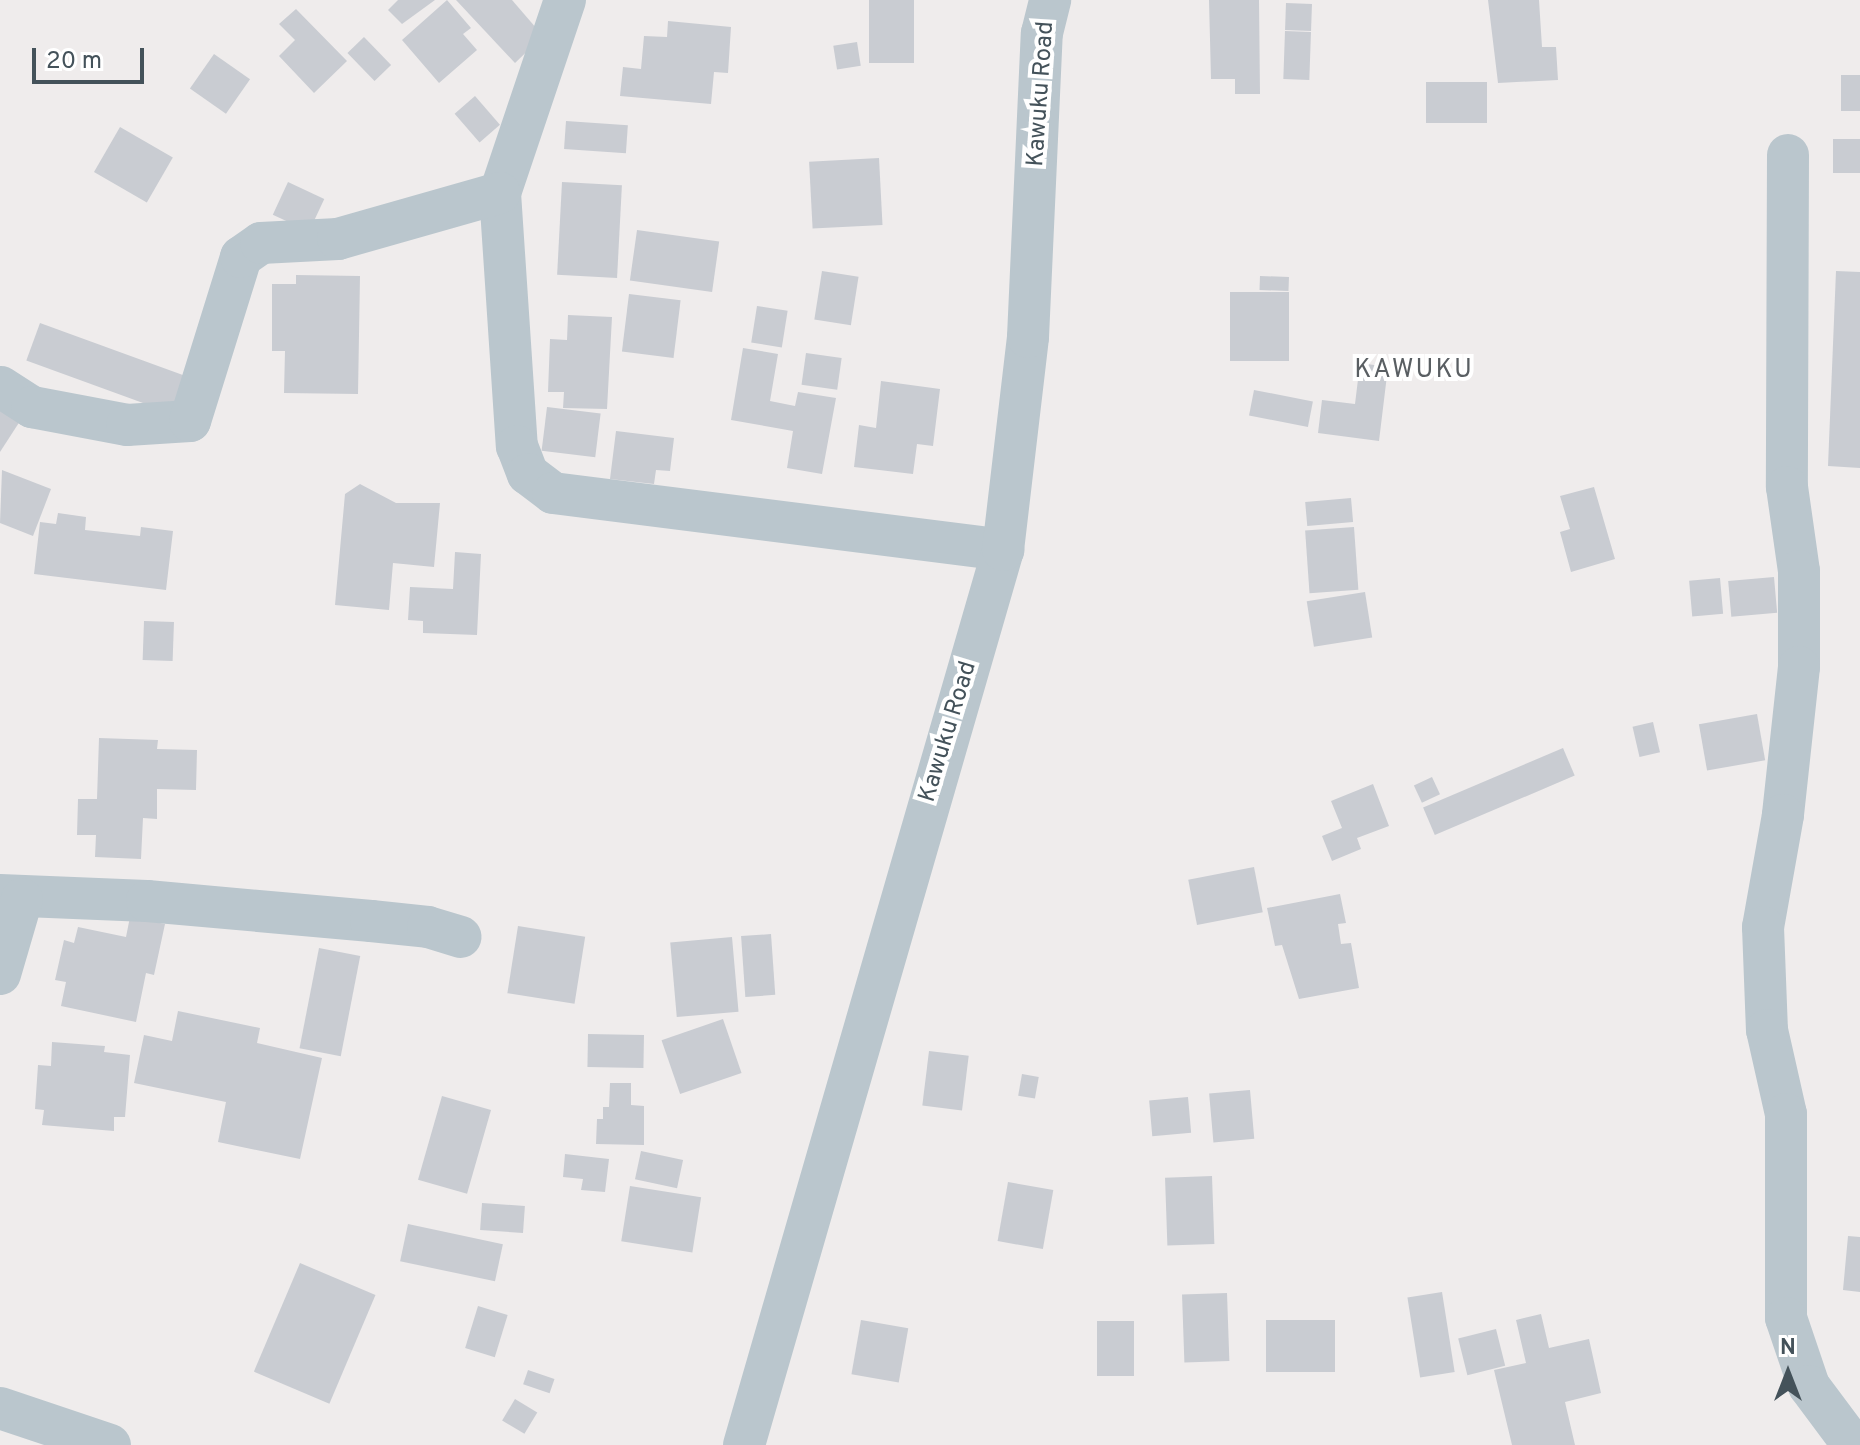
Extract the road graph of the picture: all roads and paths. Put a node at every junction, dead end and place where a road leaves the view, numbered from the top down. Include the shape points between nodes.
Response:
1 (1050, 0) edge
2 (562, 2) edge
3 (1788, 155) dead end
4 (500, 193) junction
5 (1, 387) edge
6 (1003, 550) junction
7 (11, 897) edge
8 (460, 937) dead end
9 (0, 974) edge
10 (0, 1408) edge
11 (110, 1445) edge
12 (744, 1445) edge
13 (1853, 1445) edge

1 - 6 street, Kawuku Road via 1042,33 1028,337
2 - 4 street
3 - 13 street via 1787,487 1799,571 1799,667 1783,815 1763,927 1767,1030 1786,1114 1786,1318 1809,1386
4 - 5 street via 338,239 261,243 241,257 190,421 127,425 32,407
4 - 6 street via 517,446 535,482 553,493
6 - 12 street, Kawuku Road
7 - 8 street via 147,901 428,927
7 - 9 street
10 - 11 street

